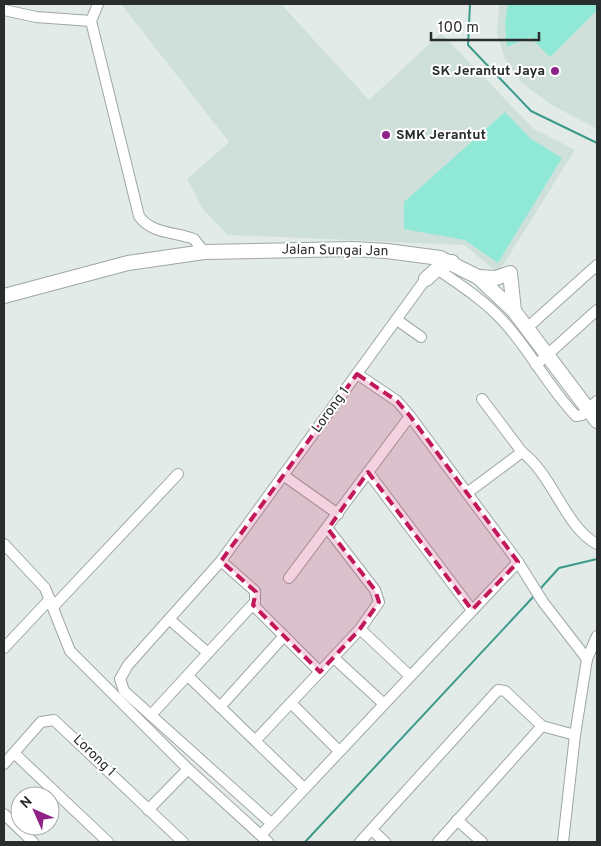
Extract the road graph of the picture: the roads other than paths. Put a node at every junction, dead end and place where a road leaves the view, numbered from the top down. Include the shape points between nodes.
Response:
1 (98, 4) edge
2 (4, 10) edge
3 (91, 21) junction
4 (204, 252) junction
5 (422, 255) junction
6 (443, 263) junction
7 (597, 264) edge
8 (478, 277) junction
9 (425, 281) junction
10 (4, 296) edge
11 (514, 310) junction
12 (597, 310) edge
13 (397, 320) junction
14 (527, 328) junction
15 (421, 337) dead end
16 (548, 355) junction
17 (536, 365) junction
18 (357, 374) junction
19 (482, 399) dead end
20 (593, 405) edge
21 (410, 416) junction
22 (597, 422) edge
23 (522, 452) junction
24 (368, 472) junction
25 (178, 474) dead end
26 (284, 475) junction
27 (467, 493) junction
28 (338, 514) junction
29 (328, 529) junction
30 (597, 544) edge
31 (6, 551) edge
32 (221, 561) junction
33 (518, 562) junction
34 (288, 578) dead end
35 (52, 603) junction
36 (253, 605) junction
37 (472, 610) junction
38 (169, 619) junction
39 (360, 629) junction
40 (284, 636) junction
41 (597, 636) edge
42 (4, 648) edge
43 (208, 653) junction
44 (334, 658) junction
45 (587, 659) junction
46 (320, 672) junction
47 (188, 676) junction
48 (410, 676) junction
49 (291, 703) junction
50 (384, 704) junction
51 (220, 707) junction
52 (151, 715) junction
53 (542, 726) junction
54 (575, 735) junction
55 (256, 740) junction
56 (339, 751) junction
57 (14, 753) junction
58 (4, 764) edge
59 (188, 769) junction
60 (304, 788) junction
61 (148, 810) junction
62 (4, 814) edge
63 (458, 820) junction
64 (271, 823) junction
65 (372, 830) junction
66 (264, 839) edge
67 (33, 842) edge
68 (108, 842) edge
69 (183, 842) edge
70 (360, 842) edge
71 (385, 842) edge
72 (438, 842) edge
73 (482, 842) edge
74 (563, 842) edge

1 - 3 street
2 - 3 street via 36,17
3 - 4 street via 139,216 148,226 194,239
4 - 5 main road, Jalan Sungai Jan via 353,250
4 - 10 main road, Jalan Sungai Jan via 128,263
5 - 6 main road, Jalan Sungai Jan
5 - 9 main road
6 - 8 main road, Jalan Sungai Jan
6 - 9 main road
6 - 17 street via 504,322
7 - 14 street
8 - 11 main road, Jalan Sungai Jan
8 - 11 main road via 496,278 510,273
9 - 13 street, Lorong 1
11 - 14 main road, Jalan Sungai Jan
12 - 16 street
13 - 15 street
13 - 18 street, Lorong 1
14 - 16 main road, Jalan Sungai Jan
16 - 17 street
16 - 20 main road, Jalan Sungai Jan
17 - 20 street via 576,416
18 - 21 street via 386,392
18 - 26 street, Lorong 1
19 - 23 street
20 - 22 main road, Jalan Sungai Jan
21 - 24 street
21 - 27 street
23 - 27 street
23 - 30 street via 537,465 581,532
24 - 28 street
24 - 37 street
25 - 35 street
26 - 28 street
26 - 32 street, Lorong 1
27 - 33 street
28 - 29 street
29 - 34 street
29 - 39 street via 378,596 377,606
31 - 35 street via 39,580
32 - 36 street via 255,591
32 - 38 street, Lorong 1
33 - 37 street
33 - 45 street via 543,602
35 - 42 street
35 - 59 street via 70,651
36 - 40 street
36 - 43 street
37 - 48 street
38 - 43 street
38 - 52 street, Lorong 1 via 128,665 120,679 124,691
39 - 44 street
39 - 48 street
40 - 46 street
40 - 51 street
41 - 45 street
43 - 47 street
44 - 46 street
44 - 50 street
45 - 54 street
46 - 49 street
47 - 51 street
47 - 52 street
48 - 50 street
49 - 55 street
49 - 56 street
50 - 56 street
51 - 55 street
52 - 64 street
53 - 54 street
53 - 63 street
53 - 65 street via 506,691 494,692
54 - 74 street
55 - 60 street
56 - 60 street
57 - 58 street, Lorong 1
57 - 61 street, Lorong 1 via 42,722 54,720
57 - 68 street
59 - 61 street
59 - 66 street
60 - 64 street
61 - 69 street, Lorong 1
62 - 67 street
63 - 72 street
63 - 73 street
64 - 66 street
65 - 70 street
65 - 71 street

